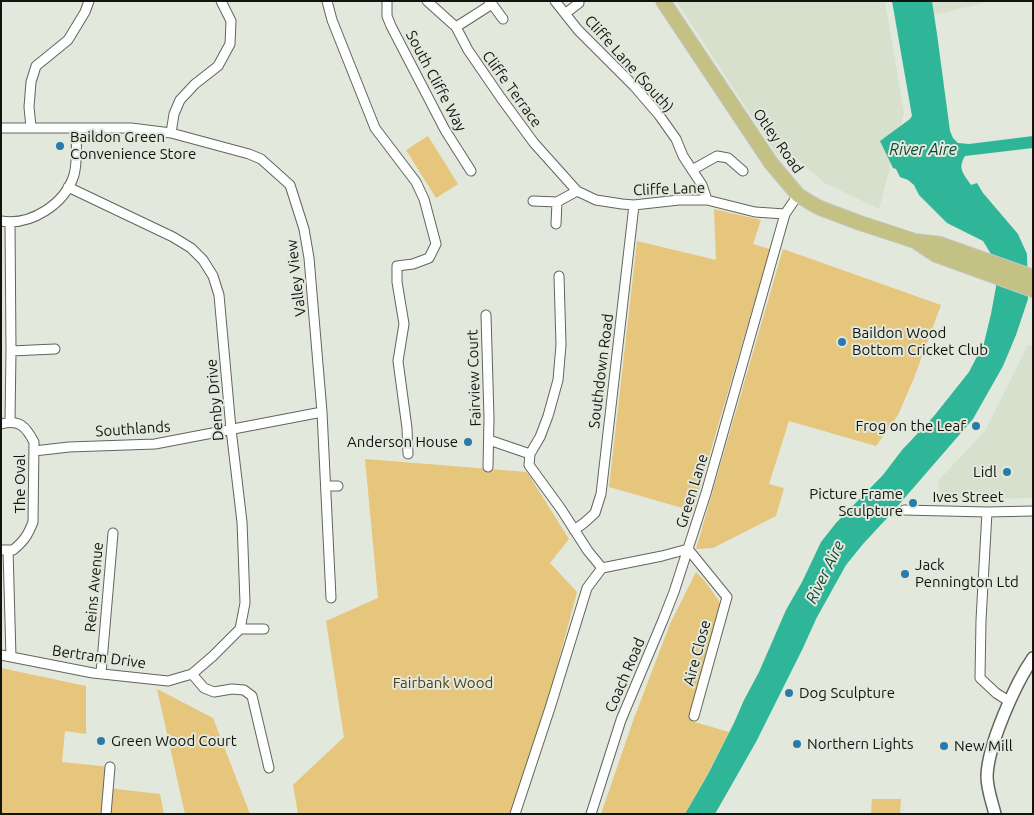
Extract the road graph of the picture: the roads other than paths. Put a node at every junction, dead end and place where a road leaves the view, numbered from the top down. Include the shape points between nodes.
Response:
1 (88, 1) edge
2 (221, 1) edge
3 (327, 1) edge
4 (388, 1) edge
5 (428, 1) edge
6 (555, 1) edge
7 (662, 1) edge
8 (490, 3) edge
9 (579, 3) dead end
10 (566, 14) junction
11 (503, 19) dead end
12 (456, 27) junction
13 (31, 127) junction
14 (1, 128) edge
15 (76, 128) junction
16 (171, 133) junction
17 (692, 170) junction
18 (471, 171) dead end
19 (743, 171) dead end
20 (68, 187) junction
21 (577, 191) junction
22 (798, 195) junction
23 (706, 200) junction
24 (533, 201) dead end
25 (557, 202) junction
26 (634, 205) junction
27 (785, 214) junction
28 (6, 222) edge
29 (556, 224) dead end
30 (559, 276) dead end
31 (1031, 283) edge
32 (486, 315) dead end
33 (55, 349) dead end
34 (11, 351) junction
35 (322, 412) junction
36 (6, 422) edge
37 (231, 429) junction
38 (489, 440) junction
39 (34, 451) junction
40 (408, 454) dead end
41 (530, 454) junction
42 (488, 467) dead end
43 (326, 486) junction
44 (338, 486) dead end
45 (904, 510) dead end
46 (1033, 511) edge
47 (987, 512) junction
48 (574, 530) junction
49 (112, 533) dead end
50 (688, 549) junction
51 (5, 550) edge
52 (602, 568) junction
53 (331, 598) dead end
54 (240, 629) junction
55 (264, 629) dead end
56 (6, 656) edge
57 (1033, 658) edge
58 (101, 673) junction
59 (192, 674) junction
60 (1010, 702) junction
61 (694, 716) dead end
62 (110, 766) dead end
63 (269, 768) dead end
64 (106, 814) edge
65 (515, 814) edge
66 (592, 814) edge
67 (995, 814) edge

1 - 13 street via 68,40 36,66 31,82
2 - 16 street via 232,21 230,44 218,66 180,100
3 - 40 street via 375,128 416,182 436,244 429,258 397,266 404,324 398,361
4 - 18 street, South Cliffe Way via 387,16 391,26 445,130
5 - 12 street, Cliffe Terrace
6 - 10 street, Cliffe Lane (South)
7 - 22 main road, Otley Road via 771,163
8 - 11 street
8 - 12 street
9 - 10 street
10 - 17 street, Cliffe Lane (South) via 659,115
12 - 21 street, Cliffe Terrace via 501,98
13 - 14 street, Valley View
13 - 15 street, Valley View
15 - 16 street, Valley View via 131,128
15 - 20 street via 76,162
16 - 35 street, Valley View via 261,159 290,185 309,258
17 - 19 street via 717,156 728,158
17 - 23 street, Cliffe Lane (South) via 702,185
20 - 28 street via 55,203 30,220
20 - 37 street, Denby Drive via 174,237 203,260 220,295
21 - 25 street
21 - 26 street, Cliffe Lane via 596,200
22 - 27 street, Green Lane
22 - 31 main road, Otley Road via 811,204 915,241 940,244 977,264
23 - 26 street, Cliffe Lane
23 - 27 street, Cliffe Lane via 755,212
24 - 25 street
25 - 29 street
26 - 48 street, Southdown Road via 601,494 595,513
27 - 50 street, Green Lane
28 - 34 street
30 - 41 street via 561,345 558,380 548,416
32 - 38 street, Fairview Court
33 - 34 street
34 - 36 street
35 - 37 street, Southlands
35 - 43 street, Valley View
36 - 39 street, The Oval via 23,425 34,442
37 - 39 street, Southlands via 155,444
37 - 54 street, Denby Drive via 244,548 245,603
38 - 41 street, Fairview Court
38 - 42 street, Fairview Court
39 - 51 street, The Oval via 34,522 24,541 13,550
41 - 48 street via 529,465
43 - 44 street
43 - 53 street, Valley View
45 - 47 street, Ives Street
46 - 47 street, Ives Street
47 - 60 street via 980,678
48 - 52 street
49 - 58 street, Reins Avenue
50 - 52 street, Green Lane
50 - 61 street, Aire Close via 727,597
50 - 66 street, Coach Road via 663,620 621,720
51 - 56 street
52 - 65 street via 587,588
54 - 55 street
54 - 59 street
56 - 58 street, Bertram Drive
57 - 60 street
58 - 59 street, Bertram Drive via 168,681
59 - 63 street via 204,688 214,692 232,688 244,690 252,696
60 - 67 street via 996,735 987,776
62 - 64 street

